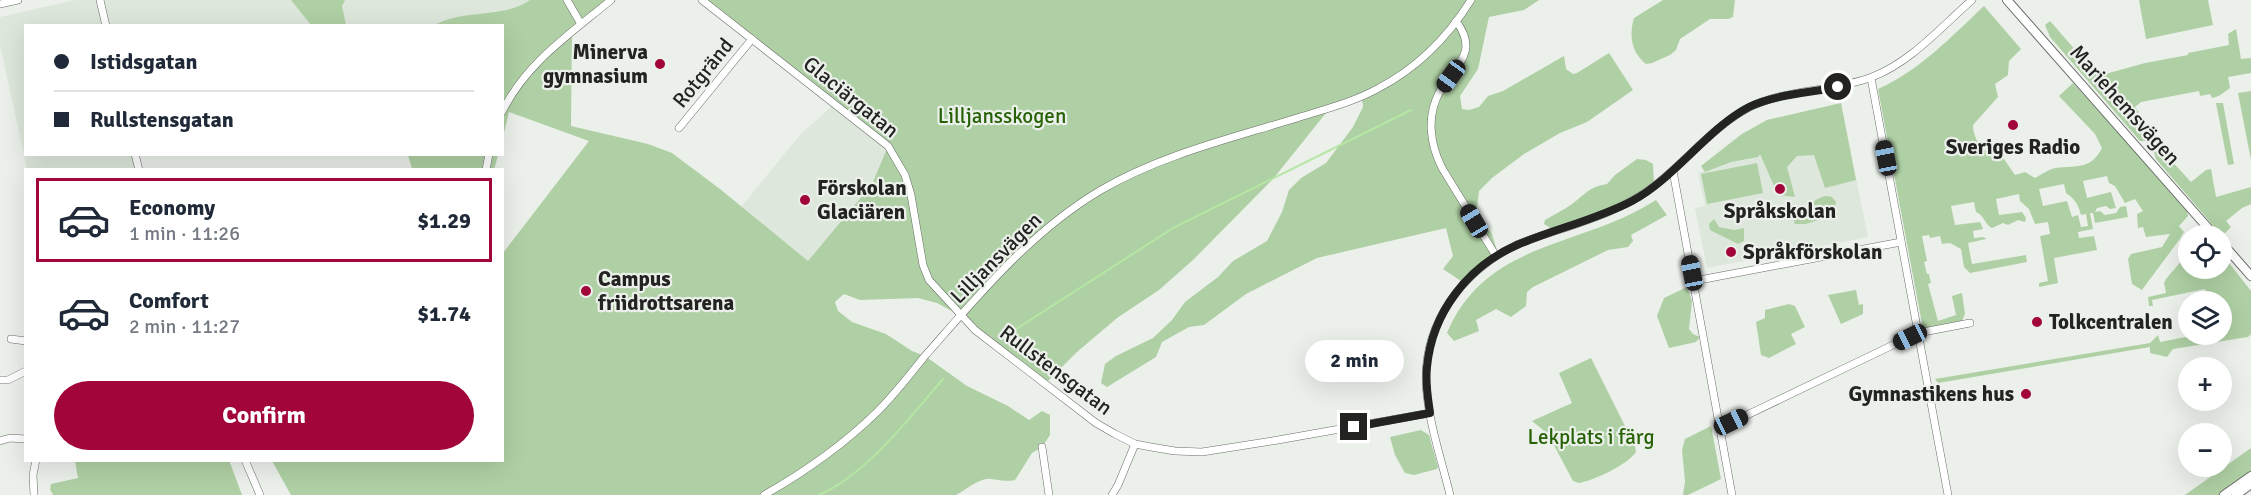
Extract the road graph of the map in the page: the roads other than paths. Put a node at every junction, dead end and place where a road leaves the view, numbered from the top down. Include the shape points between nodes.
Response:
1 (18, 0) edge
2 (100, 0) edge
3 (567, 0) edge
4 (611, 0) edge
5 (702, 0) edge
6 (1471, 0) edge
7 (1972, 0) edge
8 (2007, 0) edge
9 (0, 4) edge
10 (1456, 21) junction
11 (106, 24) edge
12 (581, 24) junction
13 (752, 39) junction
14 (1870, 78) junction
15 (504, 108) edge
16 (679, 128) dead end
17 (1673, 171) junction
18 (2205, 225) edge
19 (1901, 242) junction
20 (2232, 254) edge
21 (1496, 256) junction
22 (2251, 276) edge
23 (1694, 281) junction
24 (961, 316) junction
25 (1970, 323) dead end
26 (1918, 333) junction
27 (11, 339) dead end
28 (24, 341) edge
29 (24, 372) edge
30 (0, 380) edge
31 (1430, 413) junction
32 (1720, 428) junction
33 (24, 439) edge
34 (0, 441) edge
35 (1135, 444) junction
36 (1042, 447) dead end
37 (36, 462) edge
38 (246, 462) edge
39 (2251, 476) edge
40 (2251, 484) edge
41 (34, 495) edge
42 (260, 495) edge
43 (764, 495) edge
44 (1048, 495) edge
45 (1112, 495) edge
46 (1450, 495) edge
47 (1732, 495) edge
48 (1948, 495) edge
49 (2224, 495) edge
50 (2236, 495) edge

1 - 9 street
2 - 11 street
3 - 12 street
4 - 12 street
5 - 13 street, Glaciärgatan
6 - 10 street, Lilljansvägen
7 - 14 street via 1909,56
8 - 18 street, Mariehemsvägen
10 - 21 street via 1465,35 1465,55 1440,92 1431,123 1431,139 1442,168
10 - 24 street, Lilljansvägen via 1418,62 1375,90 1162,160 1100,191 1030,243
12 - 15 street via 531,68
13 - 16 street, Rotgränd
13 - 24 street, Glaciärgatan via 888,146 911,195 929,280
14 - 17 street via 1749,107
14 - 19 street
17 - 21 street via 1632,201
17 - 23 street
19 - 23 street
19 - 26 street
20 - 22 street
21 - 31 street via 1476,270 1443,312 1428,357
23 - 32 street
24 - 35 street, Rullstensgatan via 1096,423
24 - 43 street, Lilljansvägen via 857,430 804,471
25 - 26 street
26 - 32 street
26 - 48 street
27 - 28 street
29 - 30 street
31 - 35 street, Rullstensgatan via 1202,452
31 - 46 street
32 - 47 street
33 - 34 street
35 - 45 street
36 - 44 street
37 - 41 street
38 - 42 street
39 - 49 street
40 - 50 street

